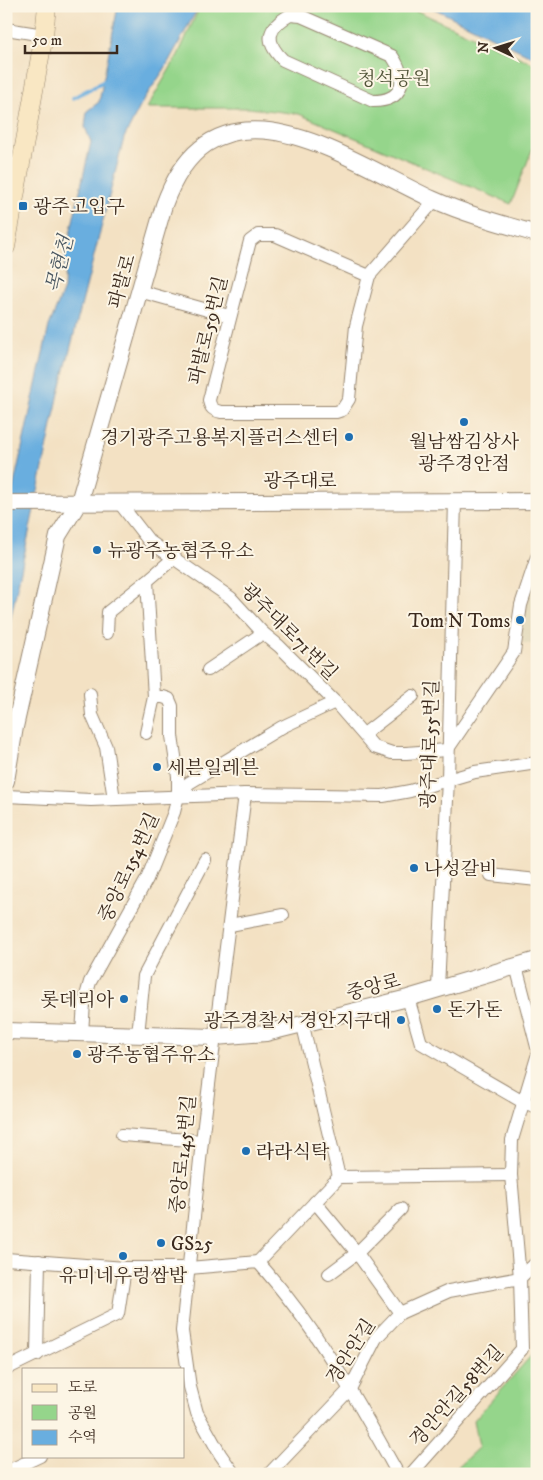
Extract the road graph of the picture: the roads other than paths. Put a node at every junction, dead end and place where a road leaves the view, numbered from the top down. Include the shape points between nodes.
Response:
1 (47, 6) edge
2 (6, 29) edge
3 (44, 35) junction
4 (283, 60) joint
5 (13, 164) edge
6 (435, 200) junction
7 (537, 234) edge
8 (6, 247) edge
9 (370, 276) junction
10 (139, 292) junction
11 (229, 316) junction
12 (454, 500) junction
13 (537, 500) edge
14 (118, 501) junction
15 (6, 502) edge
16 (72, 502) junction
17 (175, 557) junction
18 (537, 557) edge
19 (148, 581) junction
20 (108, 633) dead end
21 (263, 633) junction
22 (208, 670) dead end
23 (90, 694) dead end
24 (413, 696) dead end
25 (154, 697) junction
26 (335, 702) junction
27 (146, 733) dead end
28 (364, 734) junction
29 (447, 750) junction
30 (537, 763) edge
31 (448, 779) junction
32 (6, 782) edge
33 (244, 794) junction
34 (6, 796) edge
35 (178, 796) junction
36 (114, 799) junction
37 (205, 860) dead end
38 (491, 875) dead end
39 (537, 880) edge
40 (282, 914) dead end
41 (230, 925) junction
42 (537, 960) edge
43 (516, 966) junction
44 (438, 988) junction
45 (408, 998) junction
46 (303, 1026) junction
47 (6, 1031) edge
48 (82, 1033) junction
49 (138, 1035) junction
50 (215, 1037) junction
51 (537, 1047) edge
52 (537, 1057) edge
53 (523, 1102) junction
54 (537, 1107) edge
55 (122, 1135) dead end
56 (202, 1141) junction
57 (511, 1175) junction
58 (339, 1177) junction
59 (315, 1202) junction
60 (401, 1209) dead end
61 (357, 1253) junction
62 (6, 1259) edge
63 (40, 1262) junction
64 (258, 1262) junction
65 (537, 1262) edge
66 (125, 1268) junction
67 (189, 1268) junction
68 (329, 1274) dead end
69 (520, 1278) junction
70 (400, 1313) junction
71 (38, 1355) junction
72 (6, 1369) edge
73 (187, 1388) edge
74 (350, 1389) junction
75 (36, 1458) edge
76 (10, 1474) edge
77 (234, 1474) edge
78 (269, 1474) edge
79 (398, 1474) edge
80 (411, 1474) edge

1 - 3 main road
2 - 3 street
3 - 5 main road
4 - 4 street via 273,50 270,36 275,23 290,15 301,16 392,56 402,69 402,81 396,95 383,101 373,101
5 - 8 main road
6 - 7 street, 파발로
6 - 9 street, 파발로59번길
6 - 10 street, 파발로 via 292,134 260,129 224,136 192,153 171,184
9 - 11 street, 파발로59번길 via 275,235 258,235 246,249
9 - 11 street, 파발로59번길 via 356,326 349,399 347,406 336,412 214,410 209,400
10 - 11 street
10 - 16 street, 파발로
12 - 13 street, 광주대로
12 - 14 street, 광주대로
12 - 29 street, 광주대로55번길
14 - 16 street, 광주대로
14 - 17 street, 광주대로71번길 via 149,541
15 - 16 street, 광주대로
16 - 32 street, 파발로 via 58,536 15,727
17 - 19 street
17 - 21 street, 광주대로71번길 via 231,598
18 - 29 street via 520,605 514,652
19 - 20 street via 108,612
19 - 25 street
21 - 22 street
21 - 26 street, 광주대로71번길
23 - 36 street via 92,715 106,747
24 - 28 street
25 - 27 street
25 - 35 street, 중앙로154번길 via 169,700 172,706
26 - 28 street, 광주대로71번길
26 - 35 street via 282,728 189,783
28 - 29 street, 광주대로71번길 via 374,747 381,750 406,753
29 - 31 street, 광주대로55번길
30 - 31 street
31 - 33 street via 383,796
31 - 44 street, 광주대로55번길
33 - 35 street
33 - 41 street, 중앙로145번길
34 - 36 street
35 - 36 street
35 - 48 street, 중앙로154번길 via 147,879 90,982 84,1003
37 - 49 street via 144,976
38 - 39 street
40 - 41 street
41 - 50 street, 중앙로145번길
42 - 43 street, 중앙로
43 - 44 street, 중앙로
43 - 51 street
44 - 45 street, 중앙로
45 - 46 street, 중앙로
45 - 53 street via 421,1043
46 - 50 street, 중앙로
46 - 58 street
47 - 48 street, 중앙로
48 - 49 street, 중앙로
49 - 50 street, 중앙로
50 - 56 street, 중앙로145번길
52 - 53 street, 경안안길58번길
53 - 54 street
53 - 57 street, 경안안길58번길 via 512,1140
55 - 56 street
56 - 67 street, 중앙로145번길
57 - 58 street
57 - 69 street, 경안안길58번길
58 - 59 street
59 - 61 street
59 - 64 street
60 - 61 street
61 - 68 street
61 - 70 street
62 - 63 street
63 - 66 street
63 - 71 street
64 - 67 street
64 - 74 street via 282,1288
65 - 69 street
66 - 67 street
66 - 71 street via 118,1314
67 - 73 street, 중앙로145번길 via 182,1331
69 - 70 street, 경안안길 via 449,1291
69 - 80 street, 경안안길58번길 via 522,1349
70 - 74 street, 경안안길 via 376,1338
71 - 72 street
73 - 77 street, 중앙로145번길 via 197,1413
74 - 78 street, 경안안길
74 - 79 street
75 - 76 street via 10,1470

